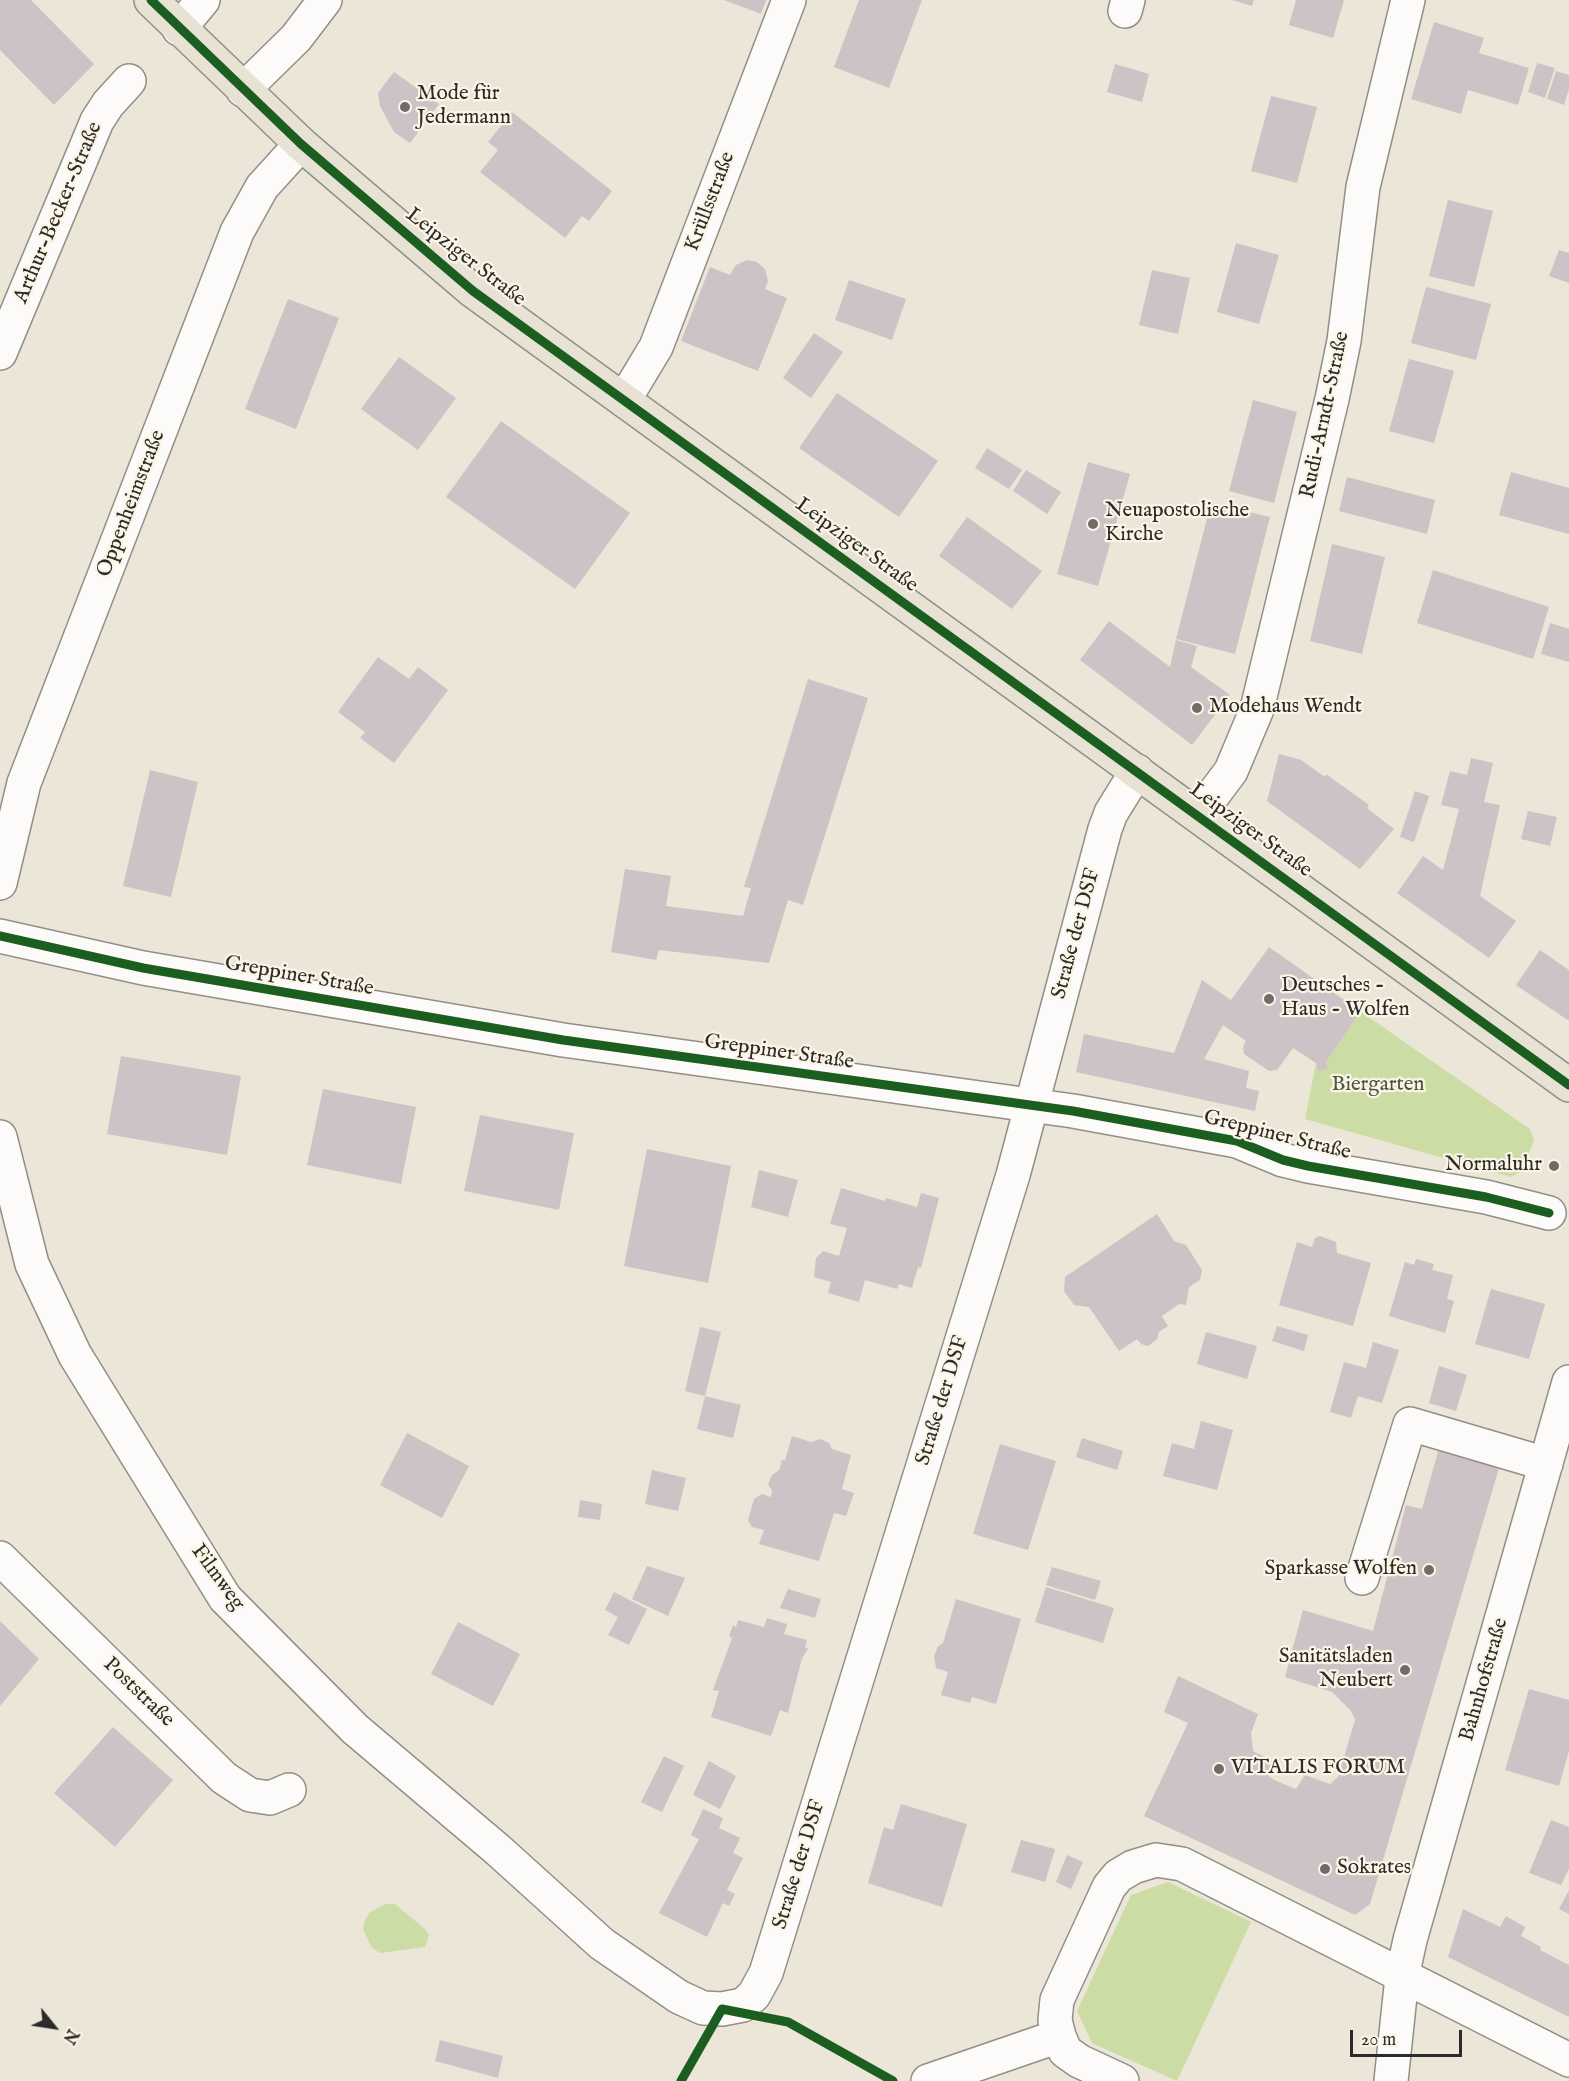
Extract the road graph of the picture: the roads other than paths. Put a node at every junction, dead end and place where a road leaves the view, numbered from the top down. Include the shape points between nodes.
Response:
1 (151, 0) edge
2 (203, 0) edge
3 (325, 0) edge
4 (789, 0) edge
5 (1408, 0) edge
6 (179, 28) junction
7 (129, 81) dead end
8 (243, 90) junction
9 (301, 144) junction
10 (0, 353) edge
11 (624, 400) junction
12 (1137, 771) junction
13 (1198, 815) junction
14 (0, 883) edge
15 (0, 936) edge
16 (1569, 1085) edge
17 (1031, 1106) junction
18 (0, 1137) edge
19 (1549, 1213) dead end
20 (1569, 1382) edge
21 (1546, 1464) junction
22 (0, 1558) edge
23 (1362, 1578) dead end
24 (289, 1790) dead end
25 (602, 1944) joint
26 (1402, 1977) junction
27 (1059, 2036) junction
28 (1569, 2060) edge
29 (928, 2081) edge
30 (1122, 2081) edge
31 (1391, 2081) edge

1 - 6 main road, Leipziger Straße
2 - 6 street
3 - 8 street via 296,38
4 - 11 street, Krüllsstraße via 656,347
5 - 13 street, Rudi-Arndt-Straße via 1363,187 1344,341 1332,399 1257,709 1231,771
6 - 8 main road, Leipziger Straße
7 - 10 street, Arthur-Becker-Straße via 96,121
8 - 9 main road, Leipziger Straße
9 - 11 main road, Leipziger Straße via 473,291
9 - 14 street, Oppenheimstraße via 262,187 237,232 24,783
11 - 12 main road, Leipziger Straße
12 - 13 main road, Leipziger Straße
12 - 17 street, Straße der DSF via 1105,829
13 - 16 main road, Leipziger Straße
15 - 17 street, Greppiner Straße via 143,968 563,1040
17 - 19 street, Greppiner Straße via 1237,1141 1308,1166 1486,1197
17 - 25 street, Straße der DSF via 766,1973 754,1995 743,2005 703,2008 679,1997
18 - 25 street, Filmweg via 32,1264 75,1355 225,1598 355,1729
20 - 21 street, Bahnhofstraße
21 - 23 street via 1410,1424
21 - 26 street, Bahnhofstraße
22 - 24 street, Poststraße via 224,1778 250,1794 270,1798
26 - 27 street via 1182,1864 1156,1860 1132,1867 1109,1887 1057,2000 1055,2020
26 - 28 street
26 - 31 street, Bahnhofstraße
27 - 29 street
27 - 30 street via 1065,2051 1079,2061

